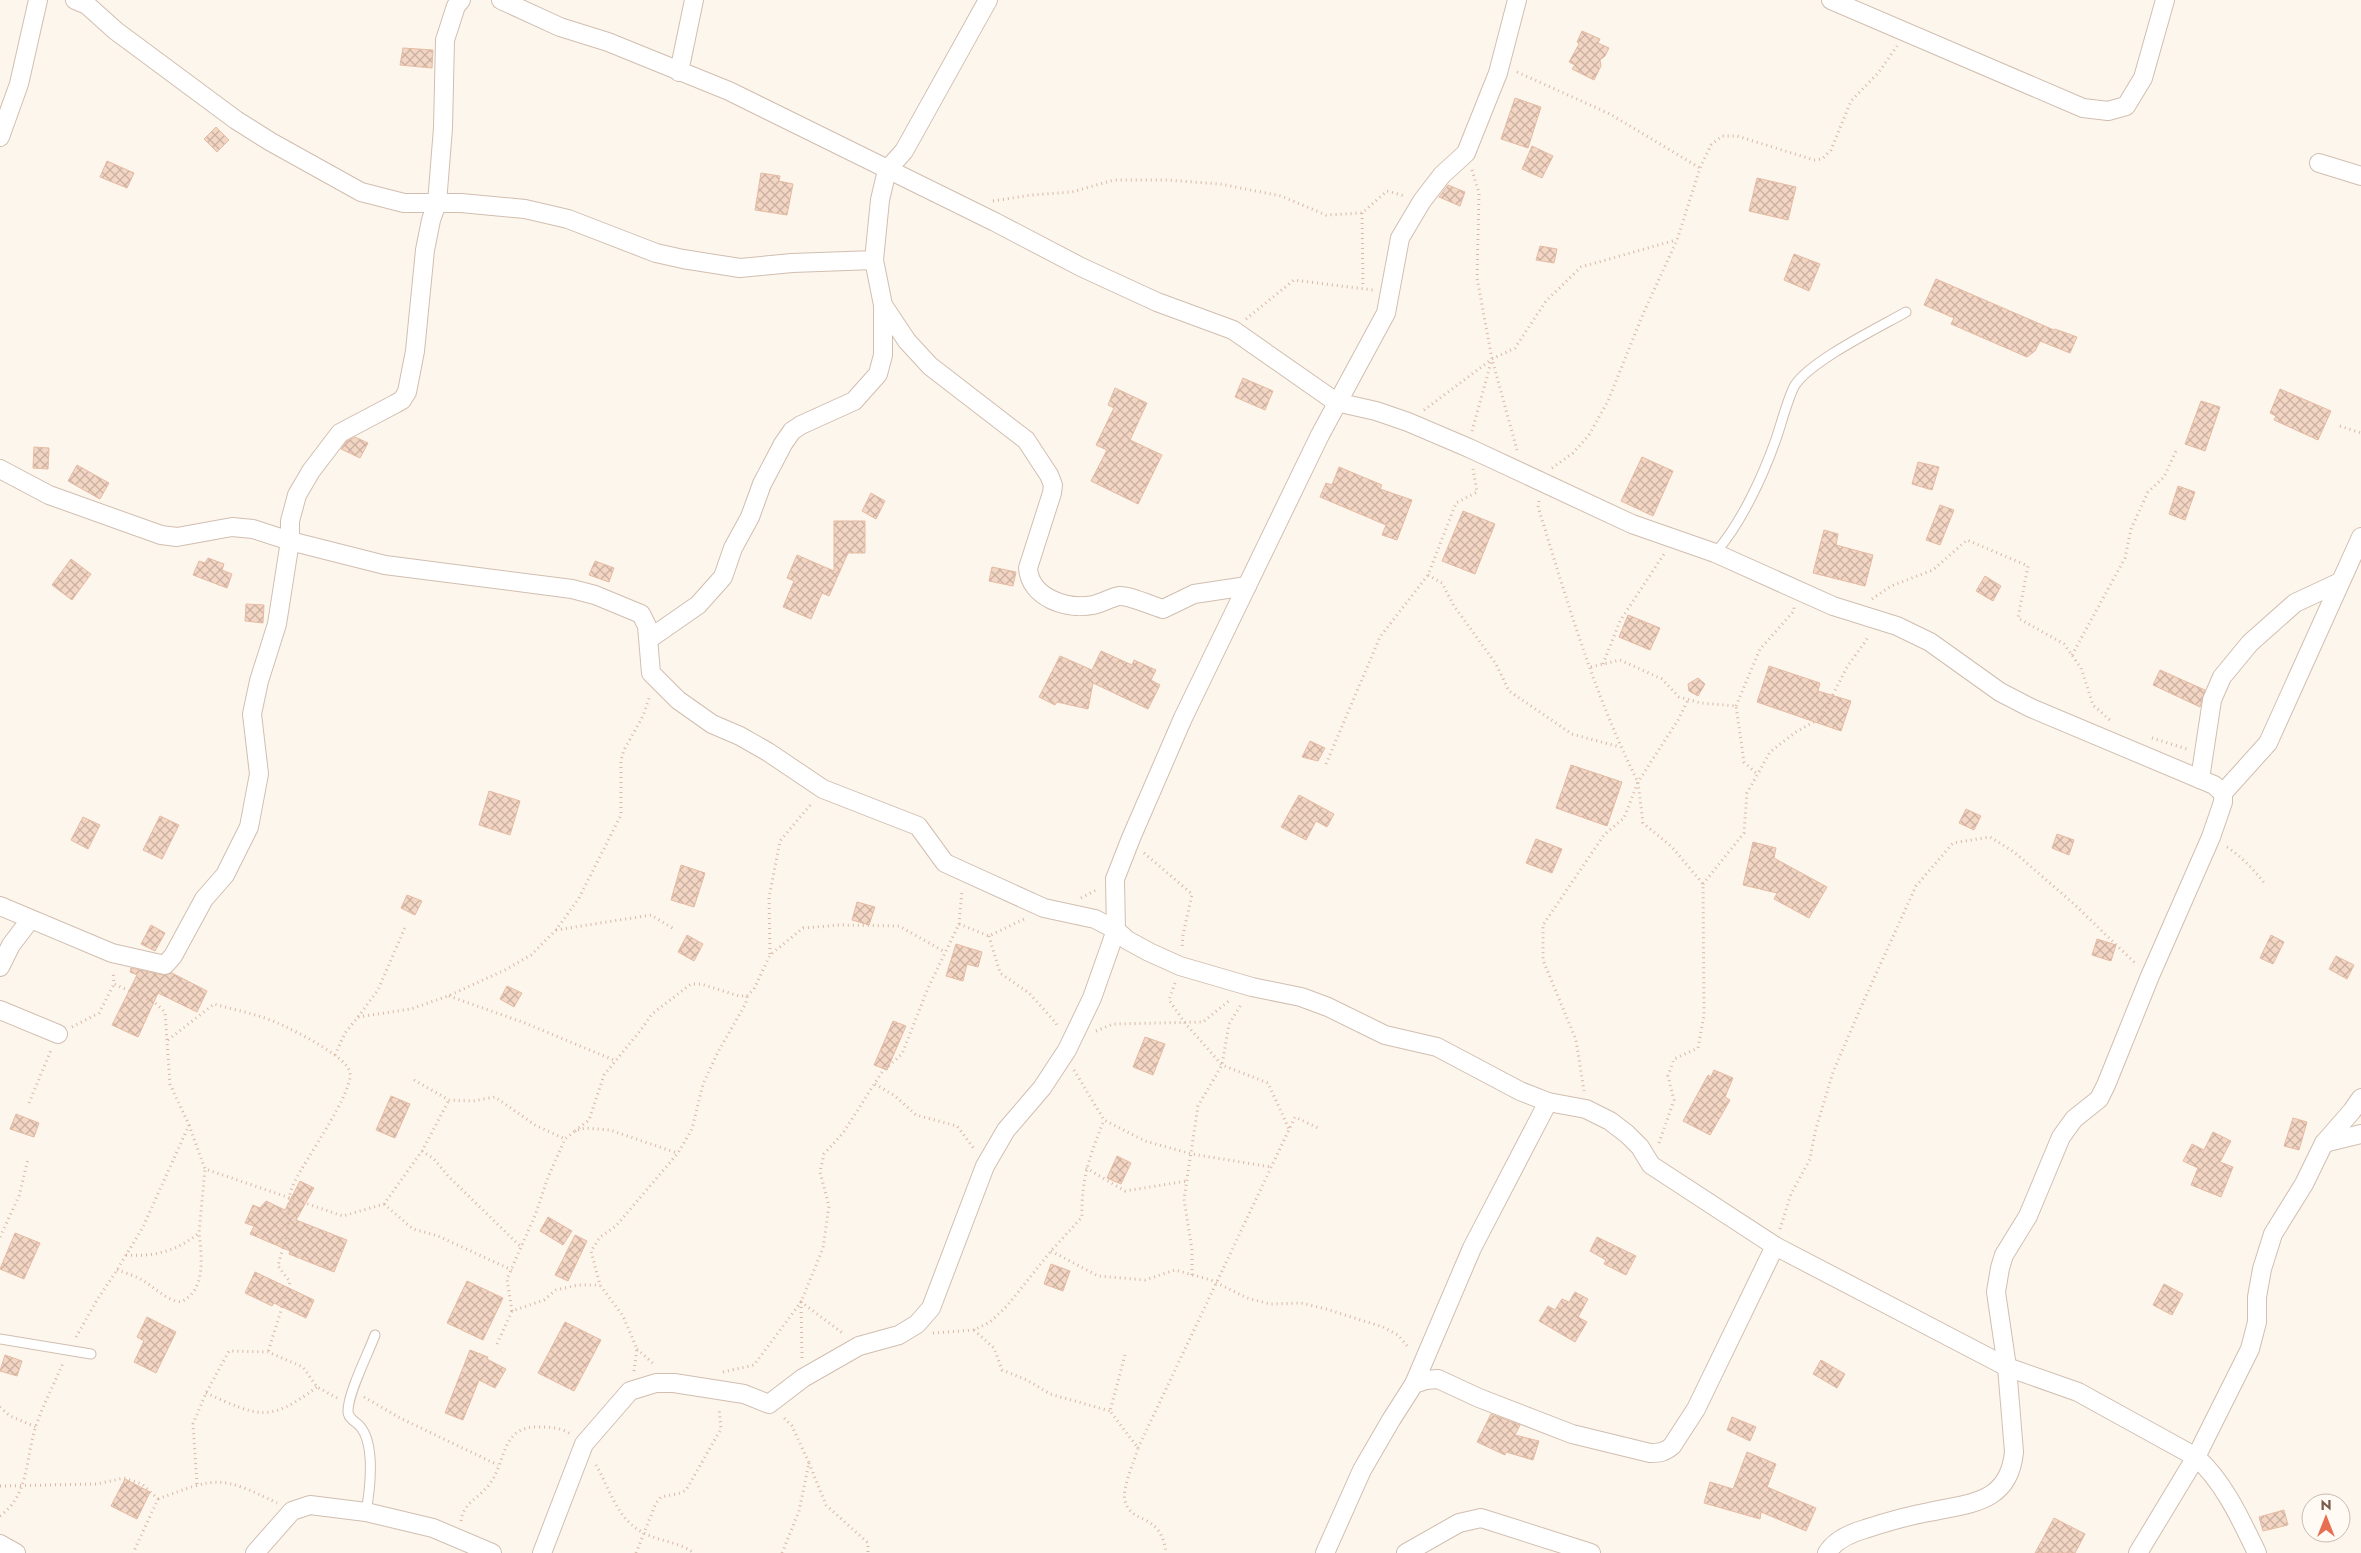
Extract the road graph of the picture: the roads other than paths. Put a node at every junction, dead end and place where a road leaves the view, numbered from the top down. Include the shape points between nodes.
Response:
1 (38, 0) edge
2 (75, 0) edge
3 (461, 0) edge
4 (501, 0) edge
5 (694, 0) edge
6 (988, 0) edge
7 (1517, 0) edge
8 (1830, 0) edge
9 (2165, 0) edge
10 (679, 72) junction
11 (0, 137) edge
12 (2319, 163) dead end
13 (887, 170) junction
14 (2361, 176) edge
15 (437, 203) junction
16 (874, 260) junction
17 (883, 305) junction
18 (1906, 312) dead end
19 (1336, 402) junction
20 (0, 469) edge
21 (2361, 537) edge
22 (290, 541) junction
23 (1715, 553) junction
24 (2340, 582) junction
25 (1247, 586) junction
26 (649, 639) junction
27 (2200, 779) junction
28 (2222, 793) junction
29 (0, 906) edge
30 (30, 920) junction
31 (1116, 930) junction
32 (0, 967) edge
33 (0, 1010) edge
34 (58, 1034) road end
35 (2361, 1098) edge
36 (1548, 1102) junction
37 (2361, 1134) edge
38 (2324, 1143) junction
39 (1775, 1246) junction
40 (375, 1335) dead end
41 (0, 1339) edge
42 (91, 1354) dead end
43 (2007, 1367) junction
44 (1414, 1384) junction
45 (2196, 1457) junction
46 (366, 1512) junction
47 (0, 1544) edge
48 (16, 1553) edge
49 (254, 1553) edge
50 (492, 1553) edge
51 (542, 1553) edge
52 (1325, 1553) edge
53 (1406, 1553) edge
54 (1591, 1553) edge
55 (1827, 1553) edge
56 (2138, 1553) edge
57 (2258, 1553) edge

1 - 11 street via 19,84
2 - 15 street via 87,5 116,31 236,120 360,192 404,202
3 - 15 street via 445,40
4 - 10 street via 560,27 608,42
5 - 10 street
6 - 13 street via 904,152
7 - 19 street via 1501,65 1466,153 1442,175 1400,238 1386,313
8 - 9 street via 2083,108 2108,111 2126,106 2143,78
10 - 13 street via 729,91
12 - 14 street
13 - 16 street via 880,200
13 - 19 street via 1081,267 1157,302 1233,330
15 - 16 street via 525,209 568,219 656,253 740,268
15 - 22 street via 425,250 415,351 407,392 402,400 340,434 329,448 297,495 290,521
16 - 17 street
17 - 25 street via 907,341 930,366 1019,433 1049,475 1053,484 1052,494 1028,568 1034,587 1042,594 1075,607 1121,596 1163,609 1194,594
17 - 26 street via 883,355 878,374 854,401 792,431 762,484 723,577 698,605
18 - 23 lane via 1820,362 1795,385 1774,446 1746,506 1731,536
19 - 23 street via 1376,410 1408,422 1632,524
19 - 25 street
20 - 22 street via 49,495 161,535 177,536 232,527 253,529
21 - 24 street
22 - 26 street via 385,565 594,594 641,614
22 - 30 street via 277,624 252,714 259,774 248,827 225,875 204,898 170,961 159,965 112,953
23 - 27 street via 1851,613 1881,620 1930,642 2000,692 2031,708
24 - 27 street via 2295,604 2250,643 2222,677 2212,700
24 - 28 street via 2268,743
25 - 31 street via 1183,718 1115,879
26 - 31 street via 651,673 678,700 706,719 768,752 822,788 918,826 945,863 1044,908 1095,919
27 - 28 street
28 - 43 street via 2223,802 2211,837 2150,976 2114,1069 2099,1098 2074,1119 2060,1138 2028,1216 2004,1255 1996,1292
29 - 30 street
30 - 32 street via 11,945
31 - 36 street via 1127,940 1180,966 1301,997 1385,1035 1437,1047 1520,1091
31 - 51 street via 1092,998 1067,1048 1042,1088 1006,1130 986,1166 931,1308 917,1324 899,1335 859,1346 803,1378 769,1404 718,1380 656,1383 630,1391 584,1444
33 - 34 street
35 - 38 street
36 - 39 street via 1586,1109 1610,1121 1640,1147 1651,1165
36 - 44 street via 1472,1248
37 - 38 street
38 - 45 street via 2304,1184 2272,1234 2262,1269 2257,1322 2250,1349
39 - 43 street
39 - 44 street via 1696,1409 1672,1446 1660,1453 1572,1434 1438,1379
40 - 46 lane via 348,1412 365,1434 370,1462
41 - 42 lane
43 - 45 street via 2078,1392
43 - 55 street via 2014,1452 2008,1478 1998,1489 1972,1505 1897,1519 1859,1531 1840,1540
44 - 52 street via 1362,1470
45 - 56 street
45 - 57 street via 2211,1470
46 - 49 street via 310,1505 292,1511
46 - 50 street via 433,1528
47 - 48 street
53 - 54 street via 1459,1523 1481,1518

